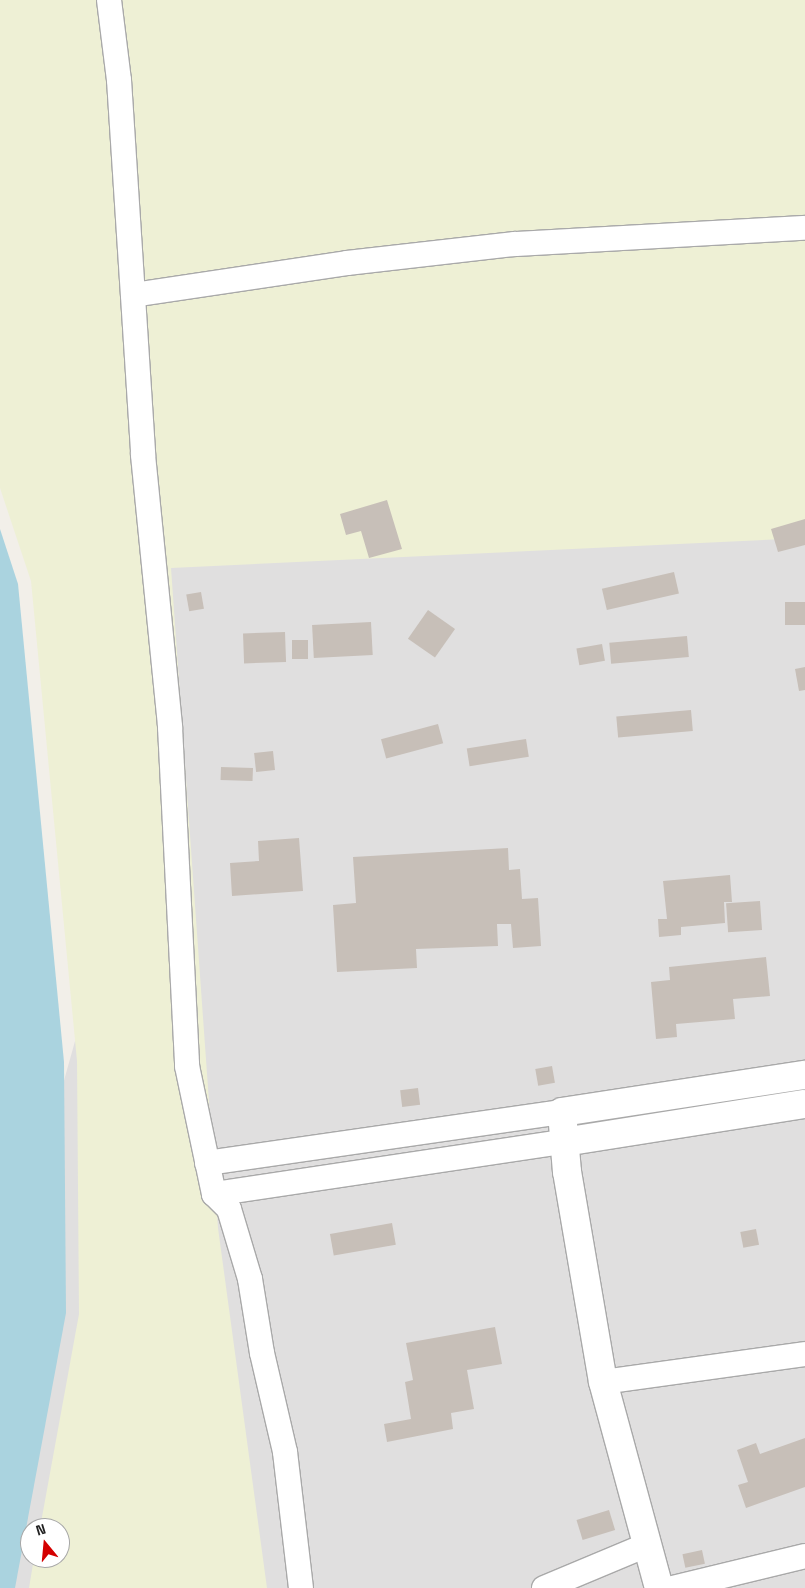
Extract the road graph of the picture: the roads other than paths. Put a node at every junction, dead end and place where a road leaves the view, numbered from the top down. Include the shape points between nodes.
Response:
1 (109, 0) edge
2 (805, 228) edge
3 (133, 295) junction
4 (805, 1075) edge
5 (805, 1104) edge
6 (562, 1112) junction
7 (564, 1142) junction
8 (207, 1163) junction
9 (214, 1194) junction
10 (805, 1354) edge
11 (603, 1382) junction
12 (647, 1546) junction
13 (805, 1556) edge
14 (300, 1588) edge
15 (544, 1588) edge
16 (659, 1588) edge
17 (673, 1588) edge

1 - 3 street via 119,80
2 - 3 street via 515,244 347,263
3 - 8 street via 143,455 170,727 187,1066
4 - 6 street
5 - 7 street
6 - 7 street
6 - 8 street
7 - 9 street
7 - 11 street
8 - 9 street
9 - 14 street via 229,1209 250,1279 262,1354 285,1452
10 - 11 street
11 - 12 street
12 - 15 street
12 - 16 street
13 - 17 street

